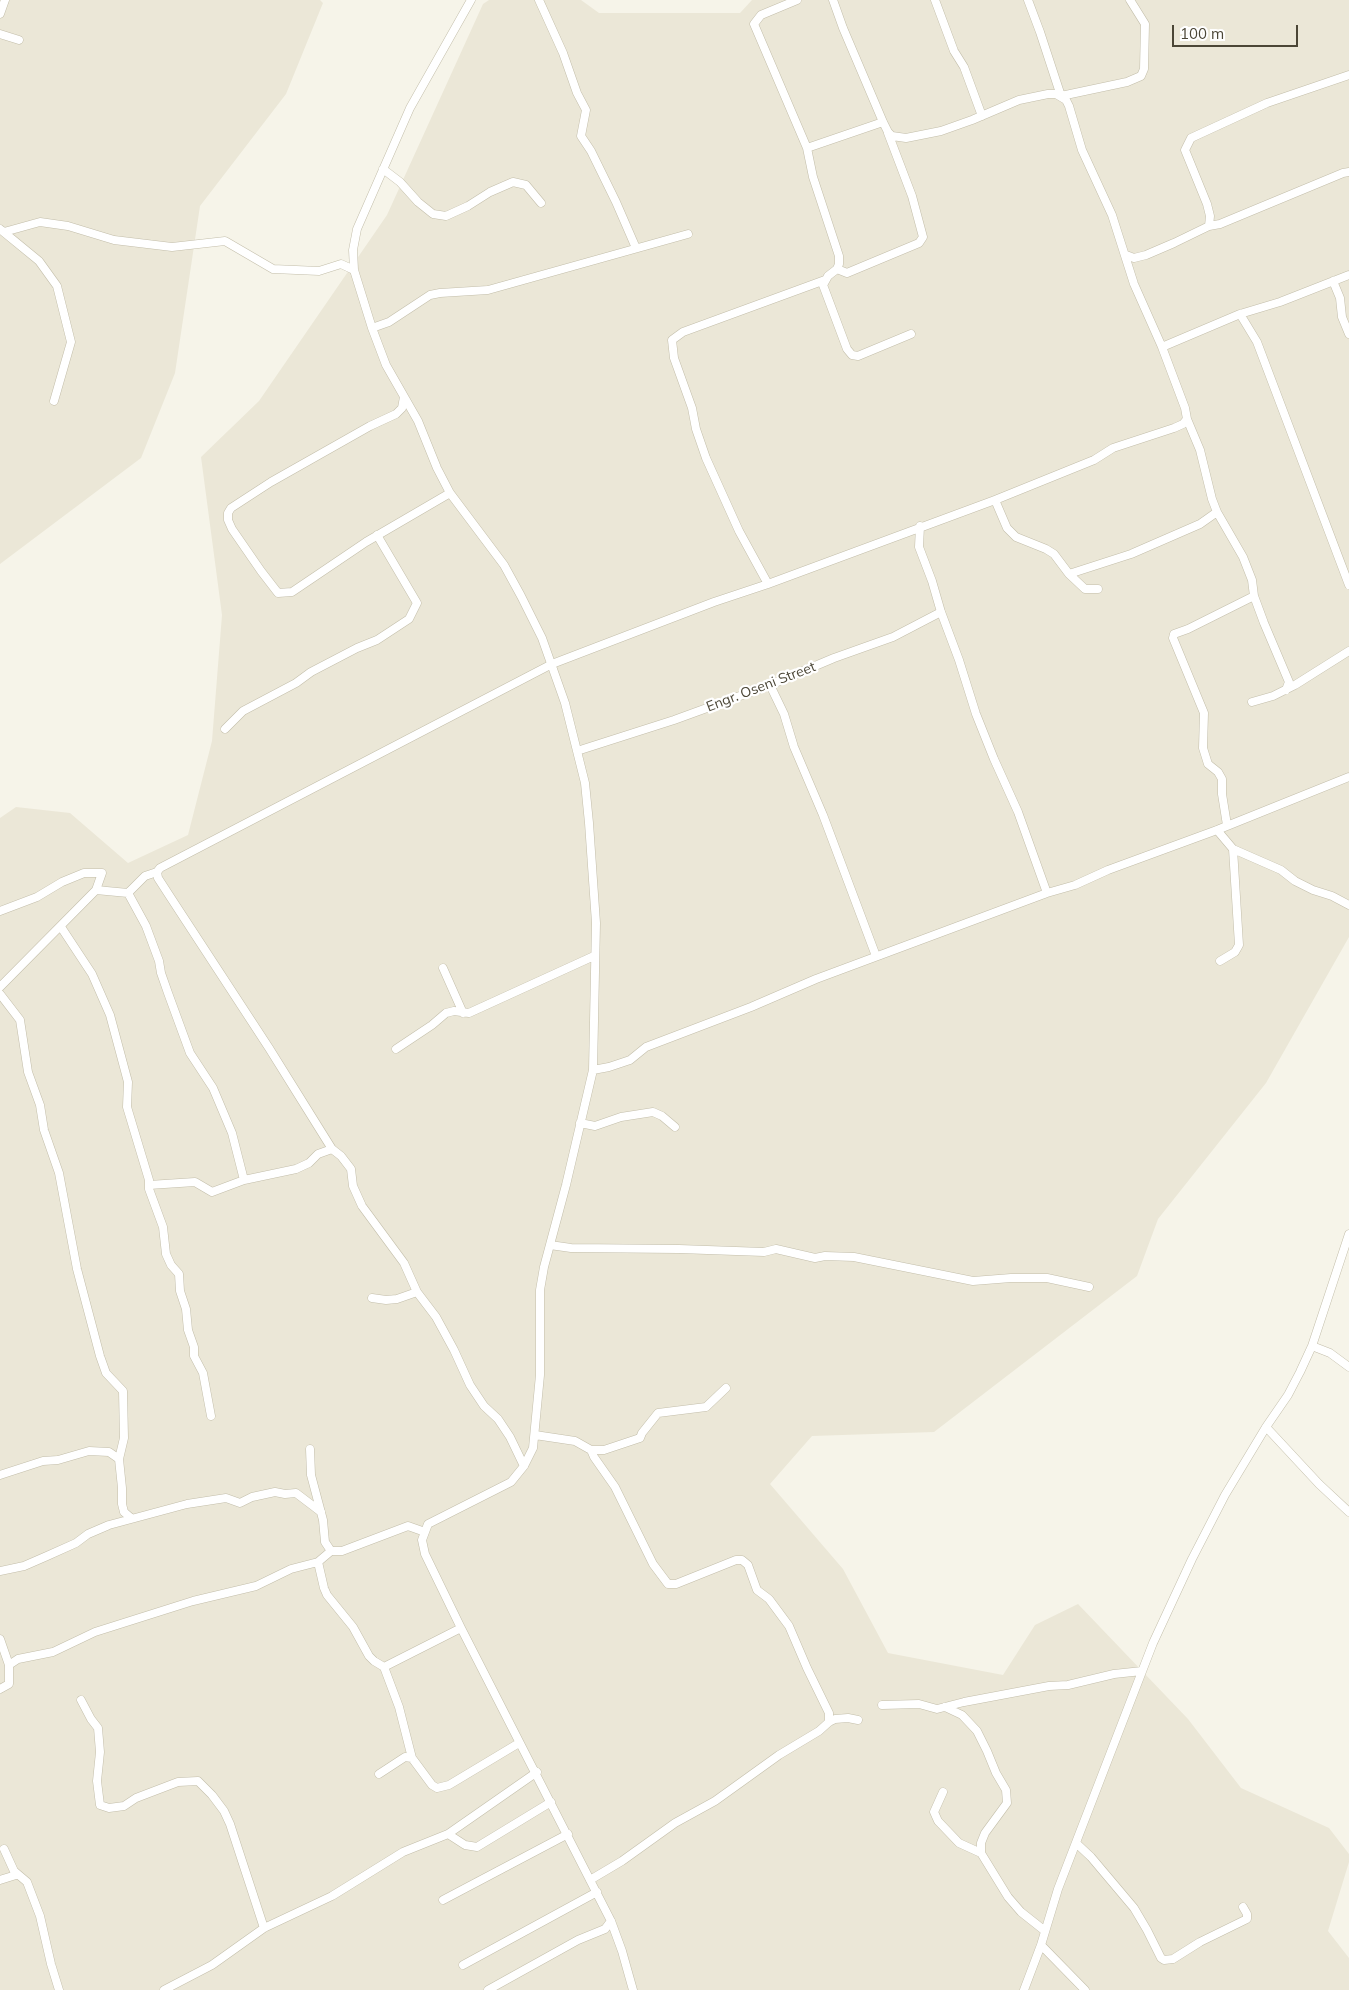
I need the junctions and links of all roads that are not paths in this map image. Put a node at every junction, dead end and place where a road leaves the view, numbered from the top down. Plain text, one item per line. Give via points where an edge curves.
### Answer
1 (5, 0) edge
2 (470, 0) edge
3 (539, 0) edge
4 (797, 0) edge
5 (833, 0) edge
6 (935, 0) edge
7 (1028, 0) edge
8 (1130, 0) edge
9 (0, 14) edge
10 (0, 34) edge
11 (19, 40) dead end
12 (1349, 76) edge
13 (1061, 96) junction
14 (982, 116) junction
15 (883, 122) junction
16 (888, 132) junction
17 (807, 148) junction
18 (384, 169) junction
19 (1349, 172) edge
20 (541, 203) dead end
21 (1208, 226) junction
22 (2, 231) edge
23 (688, 234) dead end
24 (636, 248) junction
25 (1126, 255) junction
26 (837, 269) junction
27 (354, 270) junction
28 (1349, 275) edge
29 (825, 280) junction
30 (1333, 281) junction
31 (1240, 314) junction
32 (372, 328) junction
33 (911, 334) dead end
34 (1349, 334) edge
35 (1162, 347) junction
36 (404, 397) junction
37 (54, 401) dead end
38 (1187, 419) junction
39 (450, 493) junction
40 (995, 500) junction
41 (1217, 512) junction
42 (920, 526) junction
43 (377, 535) junction
44 (1069, 574) junction
45 (768, 584) junction
46 (1349, 585) edge
47 (1098, 589) dead end
48 (1254, 596) junction
49 (941, 612) junction
50 (1349, 651) edge
51 (552, 664) junction
52 (770, 685) junction
53 (1286, 690) junction
54 (1252, 702) dead end
55 (226, 729) dead end
56 (577, 751) junction
57 (1349, 777) edge
58 (1227, 825) junction
59 (1217, 830) junction
60 (1233, 849) junction
61 (157, 872) junction
62 (96, 890) junction
63 (128, 893) junction
64 (1047, 893) junction
65 (1349, 905) edge
66 (0, 911) edge
67 (61, 927) junction
68 (594, 956) junction
69 (876, 956) junction
70 (1220, 961) dead end
71 (443, 968) dead end
72 (0, 987) edge
73 (0, 994) edge
74 (463, 1013) junction
75 (396, 1049) dead end
76 (593, 1070) junction
77 (580, 1123) junction
78 (675, 1126) dead end
79 (332, 1150) junction
80 (244, 1180) junction
81 (149, 1185) junction
82 (1349, 1234) edge
83 (550, 1245) junction
84 (1089, 1287) dead end
85 (417, 1292) junction
86 (372, 1298) dead end
87 (1312, 1346) junction
88 (1349, 1367) edge
89 (726, 1388) dead end
90 (211, 1416) dead end
91 (1266, 1427) junction
92 (536, 1435) junction
93 (310, 1448) dead end
94 (121, 1450) junction
95 (591, 1450) junction
96 (109, 1452) junction
97 (119, 1459) junction
98 (524, 1466) junction
99 (0, 1474) edge
100 (321, 1512) junction
101 (1349, 1512) edge
102 (130, 1518) junction
103 (424, 1532) junction
104 (331, 1551) junction
105 (318, 1562) junction
106 (0, 1571) edge
107 (461, 1628) junction
108 (0, 1639) edge
109 (9, 1665) junction
110 (384, 1667) junction
111 (1142, 1671) junction
112 (0, 1689) edge
113 (81, 1700) dead end
114 (882, 1705) dead end
115 (945, 1707) junction
116 (858, 1720) dead end
117 (829, 1722) junction
118 (519, 1743) junction
119 (412, 1758) junction
120 (536, 1772) junction
121 (379, 1774) dead end
122 (943, 1792) dead end
123 (551, 1802) junction
124 (448, 1834) junction
125 (568, 1834) junction
126 (1076, 1844) junction
127 (4, 1849) dead end
128 (981, 1853) junction
129 (16, 1875) junction
130 (0, 1880) edge
131 (590, 1880) junction
132 (597, 1892) junction
133 (443, 1900) dead end
134 (1243, 1907) dead end
135 (611, 1920) junction
136 (264, 1928) junction
137 (605, 1929) junction
138 (1046, 1931) junction
139 (616, 1935) junction
140 (1041, 1945) junction
141 (464, 1965) dead end
142 (59, 1990) edge
143 (164, 1990) edge
144 (488, 1990) edge
145 (633, 1990) edge
146 (1024, 1990) edge
147 (1085, 1990) edge

1 - 9 street
2 - 18 street via 410,108
3 - 24 street via 586,110 581,136
4 - 17 street via 761,15 754,24
5 - 15 street
6 - 14 street
7 - 13 street
8 - 13 street via 1145,24 1141,76
10 - 11 street
12 - 21 street via 1267,104 1191,138 1185,150 1207,204
13 - 14 street via 1048,94 1019,100
13 - 25 street via 1069,106 1082,150 1112,215
14 - 16 street via 923,136 900,138
15 - 16 street
15 - 17 street
16 - 26 street via 912,196 923,237 919,243 847,273
17 - 26 street via 813,177 840,256
18 - 20 street via 433,214 446,216 514,182 526,185
18 - 27 street via 358,229 353,250
19 - 21 street
21 - 25 street via 1146,254 1134,258
22 - 27 street via 40,222 68,226 114,240 172,247 225,241 273,269 320,271 341,264
22 - 37 street via 39,261 57,286 72,342
23 - 24 street
24 - 32 street via 488,290 430,295 389,322
25 - 35 street via 1134,284
26 - 29 street
27 - 32 street
28 - 30 street
29 - 33 street via 823,285 846,349 852,355 858,356
29 - 45 street via 683,332 672,340 674,358 706,458 739,531
30 - 31 street
30 - 34 street
31 - 35 street
31 - 46 street via 1257,342
32 - 36 street
35 - 38 street
36 - 39 street
36 - 43 street via 402,408 396,414 271,482 228,513 232,529 278,593 292,592
38 - 40 street via 1174,428 1113,448 1094,460
38 - 41 street via 1200,450
39 - 43 street
39 - 51 street via 504,565
40 - 42 street
40 - 44 street via 1007,528 1016,537 1054,554
41 - 44 street via 1200,524 1131,554
41 - 48 street via 1243,557
42 - 45 street
42 - 49 street via 919,547
43 - 55 street via 417,603 409,619 377,640 311,672 243,711
44 - 47 street via 1085,589
45 - 51 street
48 - 53 street via 1289,682
48 - 58 street via 1174,634 1173,638 1204,713 1203,748 1208,764 1222,779
49 - 52 street, Engr. Oseni Street via 893,637
49 - 64 street via 976,714 1018,812
50 - 53 street
51 - 56 street
51 - 61 street
52 - 56 street, Engr. Oseni Street
52 - 69 street via 824,815
53 - 54 street
56 - 68 street via 585,783 589,823 596,923
57 - 58 street
58 - 59 street
59 - 60 street
59 - 64 street
60 - 65 street
60 - 70 street via 1239,945 1235,952
61 - 63 street via 145,876
61 - 79 street
62 - 63 street
62 - 66 street via 102,873 84,873
62 - 67 street
63 - 80 street via 160,961 163,980 190,1053 213,1088 232,1133
64 - 69 street
67 - 72 street
67 - 81 street via 92,974 110,1015 128,1082 127,1107
68 - 74 street via 470,1013
68 - 76 street
69 - 76 street via 657,1042 630,1060
71 - 74 street
73 - 94 street via 20,1020 28,1072 59,1173 77,1269 100,1356 106,1373 123,1391 124,1438
74 - 75 street via 446,1013
76 - 77 street
77 - 78 street via 595,1126 621,1116 653,1112
77 - 83 street
79 - 80 street via 318,1154 296,1169
79 - 85 street via 351,1169 353,1186 362,1206 404,1263
80 - 81 street via 212,1192 195,1182
81 - 90 street via 163,1227 166,1254 179,1274 188,1330 194,1356 203,1373
82 - 87 street
83 - 84 street via 764,1252 776,1249 815,1258 854,1257 973,1281 1047,1278
83 - 92 street via 540,1290
85 - 86 street via 397,1299
85 - 98 street via 436,1317 470,1385 510,1437
87 - 88 street via 1330,1353
87 - 91 street via 1288,1395
89 - 95 street via 706,1407 658,1413 640,1438 604,1450
91 - 101 street
91 - 111 street via 1225,1494
92 - 95 street via 575,1441
92 - 98 street
93 - 100 street via 311,1475
94 - 96 street
94 - 97 street
95 - 117 street via 615,1487 653,1564 668,1584 676,1584 736,1560 748,1565 757,1590 769,1599 789,1626 829,1712
96 - 97 street
96 - 99 street via 89,1451
97 - 102 street via 122,1504
98 - 103 street via 511,1482 428,1524
100 - 102 street via 296,1493 275,1492 240,1503 226,1498
100 - 104 street via 325,1542
102 - 106 street via 88,1534 76,1543 24,1566
103 - 104 street via 408,1526 342,1551
103 - 107 street via 425,1554
104 - 105 street
105 - 109 street via 290,1569 256,1586 200,1599 95,1632 53,1652 18,1659
105 - 110 street via 327,1595 353,1627 370,1656
107 - 110 street
107 - 118 street
108 - 109 street
109 - 112 street via 9,1684
110 - 119 street via 399,1707
111 - 115 street
111 - 126 street
113 - 136 street via 98,1728 100,1805 109,1808 124,1806 178,1782 198,1781 230,1824
114 - 115 street
115 - 128 street via 962,1715 977,1731 1006,1790 1007,1803 985,1832
116 - 117 street via 848,1718
117 - 131 street via 716,1801 675,1823
118 - 119 street via 449,1785 437,1788
118 - 120 street
119 - 121 street via 405,1757
120 - 123 street
120 - 124 street
122 - 128 street via 934,1812 938,1821 959,1842
123 - 124 street via 477,1847 465,1845
123 - 125 street
124 - 136 street via 403,1852 332,1896
125 - 131 street
125 - 133 street
126 - 134 street via 1092,1857 1134,1908 1164,1960 1173,1959 1247,1918
126 - 138 street
127 - 129 street
128 - 138 street via 1008,1896
129 - 130 street
129 - 142 street via 27,1882 40,1916
131 - 132 street
132 - 135 street
132 - 141 street
135 - 137 street
135 - 139 street
136 - 143 street via 212,1965
137 - 139 street
137 - 144 street via 578,1940
138 - 140 street
139 - 145 street
140 - 146 street
140 - 147 street

